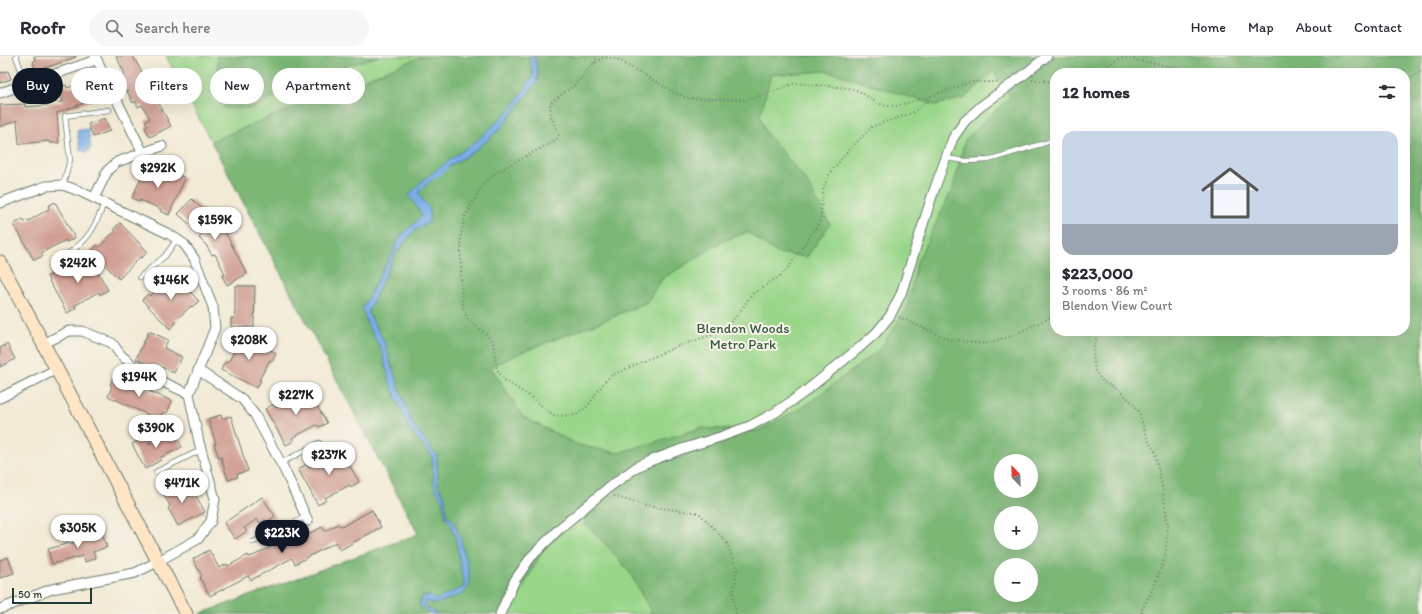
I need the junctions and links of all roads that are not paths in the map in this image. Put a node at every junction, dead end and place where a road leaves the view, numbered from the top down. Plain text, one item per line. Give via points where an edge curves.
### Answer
1 (16, 56) edge
2 (1047, 56) edge
3 (96, 58) edge
4 (20, 68) edge
5 (63, 70) edge
6 (12, 89) edge
7 (0, 93) edge
8 (109, 110) dead end
9 (1050, 141) edge
10 (162, 146) dead end
11 (143, 153) junction
12 (945, 158) junction
13 (63, 185) junction
14 (94, 198) junction
15 (0, 203) edge
16 (104, 203) junction
17 (177, 239) junction
18 (0, 262) edge
19 (56, 262) dead end
20 (140, 277) dead end
21 (43, 344) junction
22 (57, 369) junction
23 (198, 370) junction
24 (189, 394) junction
25 (0, 398) edge
26 (319, 442) dead end
27 (201, 450) junction
28 (281, 463) junction
29 (156, 472) dead end
30 (307, 518) joint
31 (253, 542) dead end
32 (158, 561) junction
33 (0, 609) edge
34 (186, 614) edge
35 (500, 614) edge

1 - 4 lane
2 - 12 street via 965,121 953,138
3 - 5 street
3 - 11 street
6 - 7 street
8 - 13 lane via 65,116 70,160
9 - 12 lane via 988,160 966,161
10 - 11 street
11 - 14 street via 117,162 108,170
12 - 35 street via 902,294 892,313 876,333 776,412 742,429 638,466 603,492 552,535 531,557 515,580
13 - 14 street
13 - 15 street via 46,186
14 - 16 street
16 - 17 street
16 - 19 lane via 92,232 76,250
17 - 20 lane via 165,256
17 - 23 street via 194,258 213,307 215,328
18 - 21 main road
21 - 22 main road
21 - 24 street via 69,331 82,330 112,343 139,371
22 - 25 street
22 - 32 main road
23 - 24 street
23 - 28 street via 242,398 255,415
24 - 27 street
26 - 28 lane
27 - 29 lane
27 - 32 street via 215,499 211,521 198,539
28 - 30 street
30 - 31 lane
32 - 33 street via 135,573 52,589
32 - 34 main road

